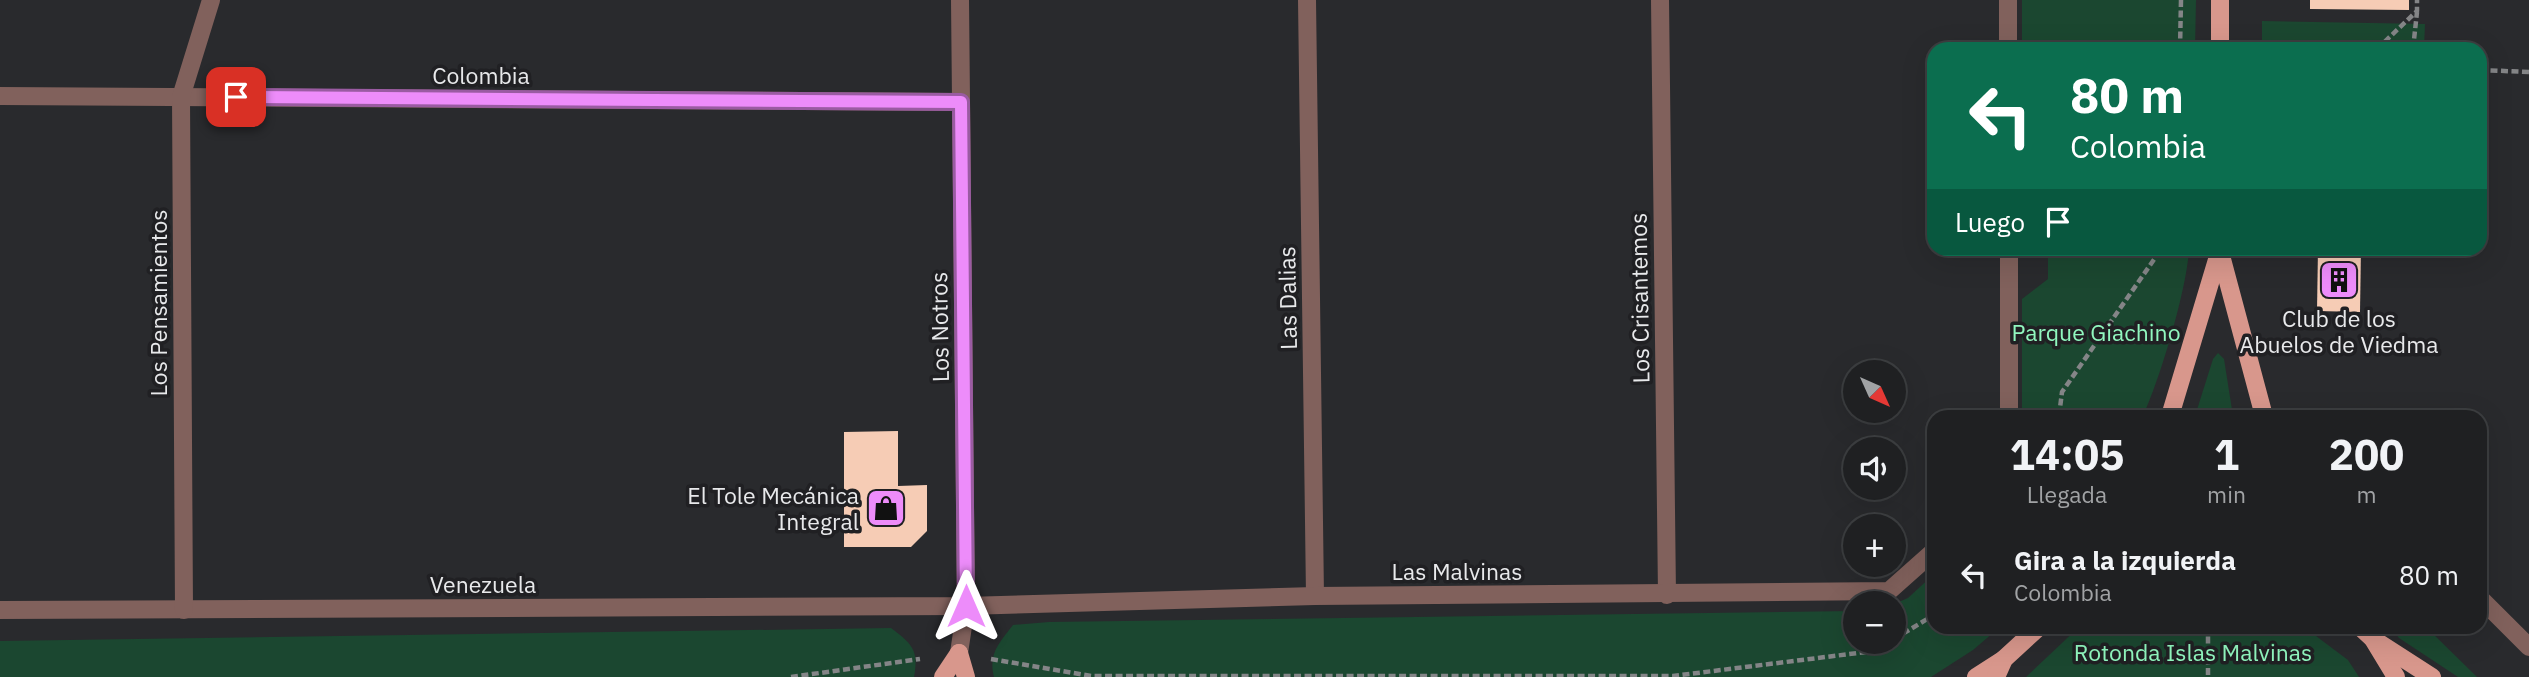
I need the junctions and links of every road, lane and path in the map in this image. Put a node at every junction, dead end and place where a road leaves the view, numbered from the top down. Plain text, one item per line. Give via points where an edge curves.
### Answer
1 (211, 0) edge
2 (960, 0) edge
3 (1307, 0) edge
4 (1660, 0) edge
5 (2008, 0) edge
6 (2180, 0) edge
7 (2220, 0) edge
8 (2417, 0) edge
9 (2417, 11) junction
10 (2008, 42) edge
11 (2180, 42) edge
12 (2220, 42) edge
13 (2384, 42) edge
14 (2414, 42) edge
15 (2487, 71) edge
16 (2529, 72) edge
17 (0, 96) edge
18 (181, 97) junction
19 (961, 102) junction
20 (2008, 256) edge
21 (2156, 256) edge
22 (2218, 256) edge
23 (2220, 256) edge
24 (2009, 410) edge
25 (2060, 410) edge
26 (2172, 410) edge
27 (2262, 410) edge
28 (1927, 557) edge
29 (1667, 595) junction
30 (1315, 596) junction
31 (2487, 605) edge
32 (966, 606) junction
33 (0, 610) edge
34 (184, 610) junction
35 (1927, 619) edge
36 (1906, 632) edge
37 (2031, 634) edge
38 (2208, 634) edge
39 (2368, 634) edge
40 (2374, 639) junction
41 (2529, 647) edge
42 (959, 653) junction
43 (1843, 654) edge
44 (2004, 659) junction
45 (791, 677) edge
46 (943, 677) edge
47 (966, 677) edge
48 (1976, 677) edge
49 (1996, 677) edge
50 (2208, 677) edge
51 (2396, 677) edge
52 (2432, 677) edge

1 - 18 street, Los Pensamientos
2 - 19 street, Los Notros
3 - 30 street, Las Dalias
4 - 29 street, Los Crisantemos
5 - 10 street
6 - 11 path
7 - 12 main road
8 - 9 path
9 - 13 path
9 - 14 path
15 - 16 path
17 - 18 street, Colombia
18 - 19 street, Colombia
18 - 34 street, Los Pensamientos
19 - 32 street, Los Notros
20 - 24 street
21 - 25 path via 2062,393
22 - 26 main road
23 - 27 main road
28 - 29 street, Las Malvinas via 1889,591
29 - 30 street, Las Malvinas
30 - 32 street, Las Malvinas
31 - 41 street
32 - 34 street, Venezuela
32 - 42 street, Los Notros
33 - 34 street, Venezuela
35 - 36 path
37 - 44 main road
38 - 50 path
39 - 40 main road
40 - 51 main road
40 - 52 main road
42 - 43 path via 1091,676 1674,676
42 - 45 path
42 - 46 main road
42 - 47 main road
44 - 48 main road
44 - 49 main road

